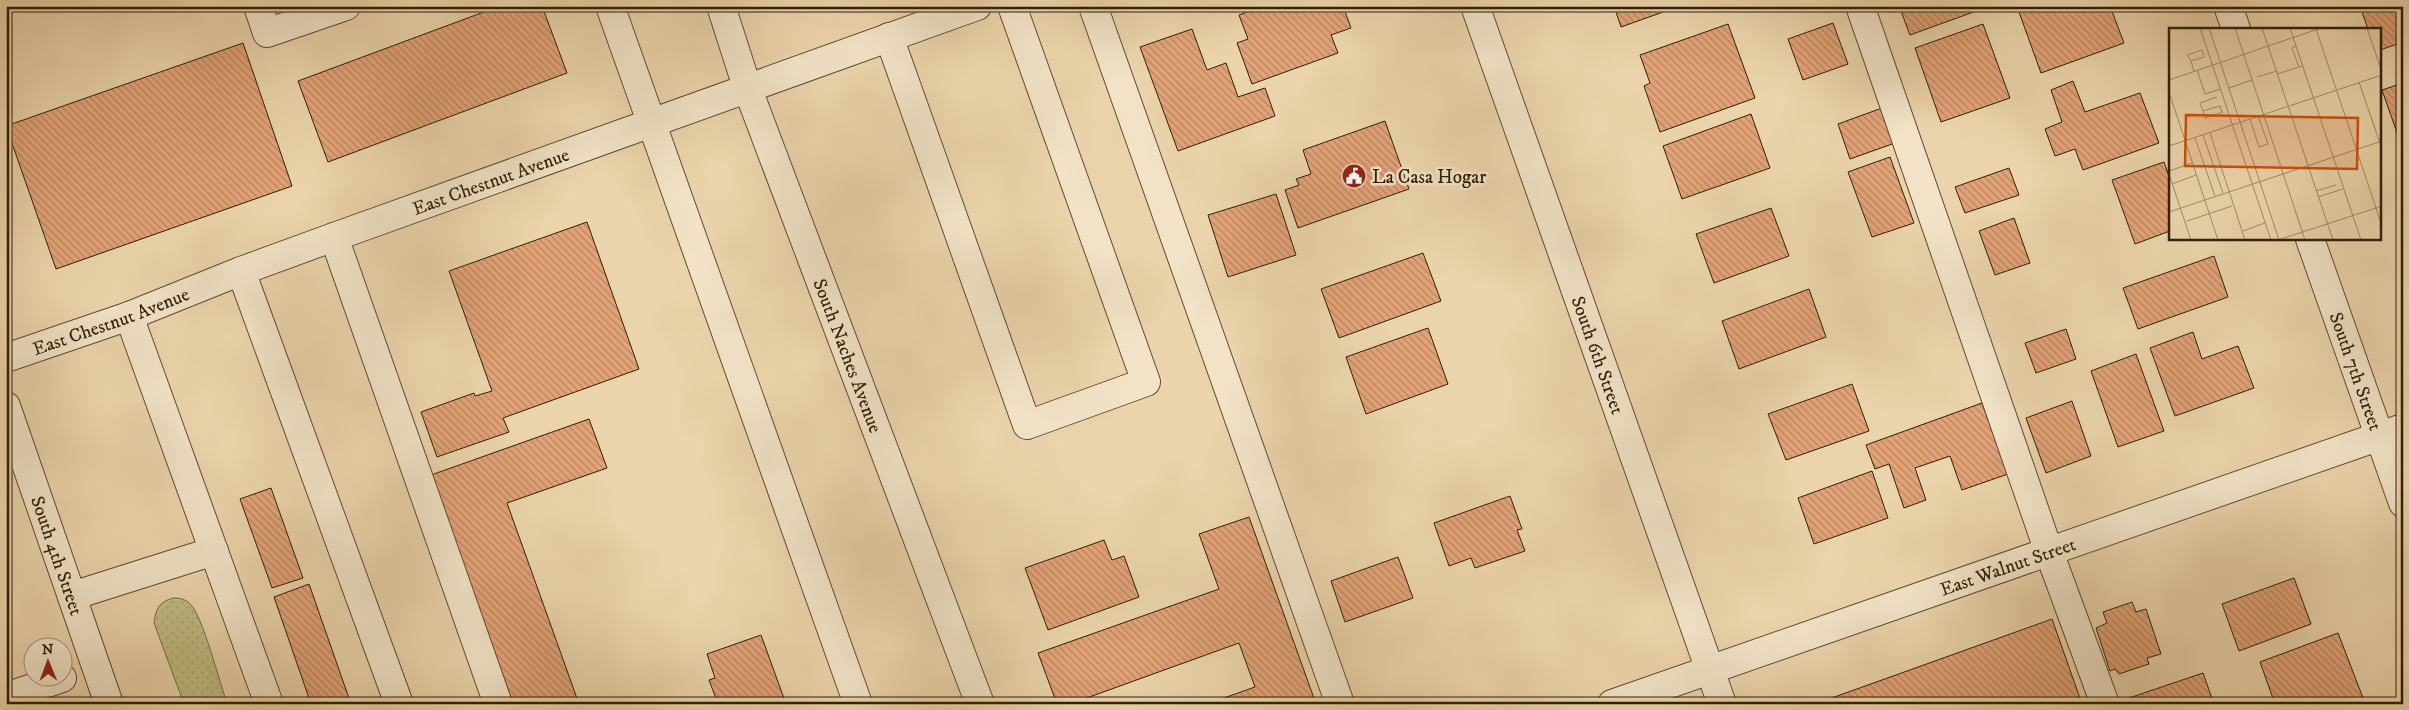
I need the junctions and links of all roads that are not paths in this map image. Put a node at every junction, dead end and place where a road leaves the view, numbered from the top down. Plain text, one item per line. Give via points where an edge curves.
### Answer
1 (258, 6) edge
2 (346, 6) edge
3 (610, 6) edge
4 (721, 6) edge
5 (977, 6) edge
6 (1012, 6) edge
7 (1093, 6) edge
8 (1475, 6) edge
9 (1860, 6) edge
10 (2228, 6) edge
11 (2236, 28) edge
12 (889, 37) junction
13 (747, 87) junction
14 (652, 122) junction
15 (334, 237) junction
16 (2310, 240) edge
17 (241, 271) junction
18 (129, 316) junction
19 (6, 358) edge
20 (6, 406) edge
21 (2391, 433) edge
22 (2403, 503) edge
23 (214, 551) junction
24 (2049, 552) junction
25 (72, 596) junction
26 (96, 666) junction
27 (1710, 669) junction
28 (72, 674) edge
29 (33, 688) edge
30 (6, 697) edge
31 (109, 704) edge
32 (269, 704) edge
33 (399, 704) edge
34 (498, 704) edge
35 (858, 704) edge
36 (980, 704) edge
37 (1340, 704) edge
38 (1612, 704) edge
39 (1722, 704) edge
40 (2105, 704) edge

1 - 2 street via 267,34
3 - 14 street
4 - 13 street, South Naches Avenue
5 - 12 street, East Chestnut Avenue
6 - 12 street via 1146,382 1027,425
7 - 37 street
8 - 27 street, South 6th Street
9 - 24 street
10 - 11 street
12 - 13 street, East Chestnut Avenue
13 - 14 street, East Chestnut Avenue
13 - 36 street, South Naches Avenue
14 - 15 street, East Chestnut Avenue
14 - 35 street
15 - 17 street, East Chestnut Avenue
15 - 34 street
16 - 21 street, South 7th Street
17 - 18 street, East Chestnut Avenue
17 - 33 street
18 - 19 street, East Chestnut Avenue
18 - 23 street
20 - 25 street, South 4th Street
21 - 22 street, South 7th Street
21 - 24 street, East Walnut Street
23 - 25 street
23 - 32 street
24 - 27 street, East Walnut Street
24 - 40 street
25 - 26 street, South 4th Street
26 - 28 street
26 - 31 street, South 4th Street
27 - 38 street, East Walnut Street
27 - 39 street, South 6th Street
29 - 30 street

